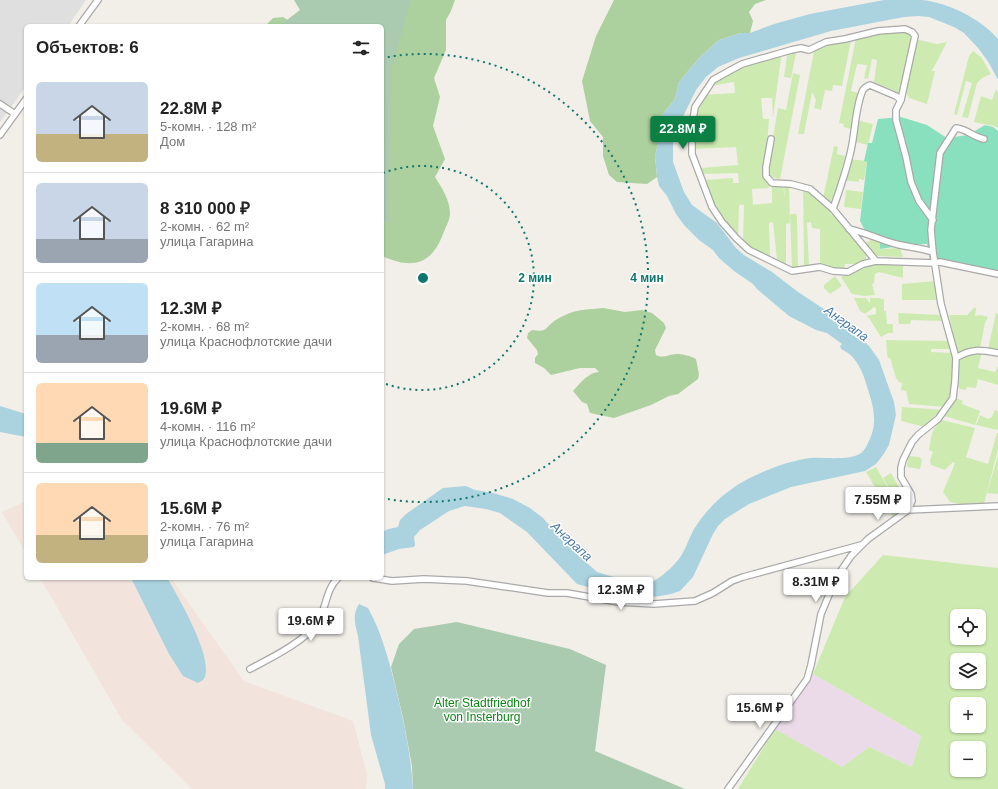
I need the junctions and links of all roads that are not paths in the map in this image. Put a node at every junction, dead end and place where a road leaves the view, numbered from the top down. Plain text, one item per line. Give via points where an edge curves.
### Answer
1 (98, 0) edge
2 (80, 24) edge
3 (901, 100) junction
4 (24, 102) edge
5 (0, 104) edge
6 (15, 114) junction
7 (0, 135) edge
8 (771, 139) dead end
9 (984, 139) dead end
10 (833, 208) junction
11 (933, 220) junction
12 (849, 228) junction
13 (933, 252) junction
14 (876, 261) junction
15 (935, 263) junction
16 (998, 274) edge
17 (998, 353) edge
18 (956, 358) junction
19 (998, 506) edge
20 (908, 510) junction
21 (862, 545) junction
22 (336, 580) edge
23 (384, 580) edge
24 (250, 669) dead end
25 (728, 789) edge

1 - 2 street
3 - 10 street via 870,85 863,90 852,147
3 - 11 street via 896,110 896,120 911,182 919,202
3 - 14 street via 915,36 905,29 893,29 826,42 809,50 791,50 742,64 713,80 693,114 692,154 703,186 722,222 749,250 792,271 820,267 848,272
4 - 6 street
5 - 6 street
6 - 7 street
8 - 10 street via 766,176 772,183 810,189
9 - 11 street via 965,129 956,128 940,153
10 - 12 street
11 - 13 street
12 - 13 street via 897,244
12 - 14 street
13 - 15 street
14 - 15 street
15 - 16 street
15 - 18 street via 941,304
17 - 18 street via 970,351
18 - 20 street via 953,398 936,421 912,442 902,460 901,477 912,494
19 - 20 street
20 - 21 street
21 - 23 street via 743,577 695,600 654,604 618,602 467,581
21 - 25 street via 836,578 826,601 807,679
22 - 24 street via 314,627 292,646

